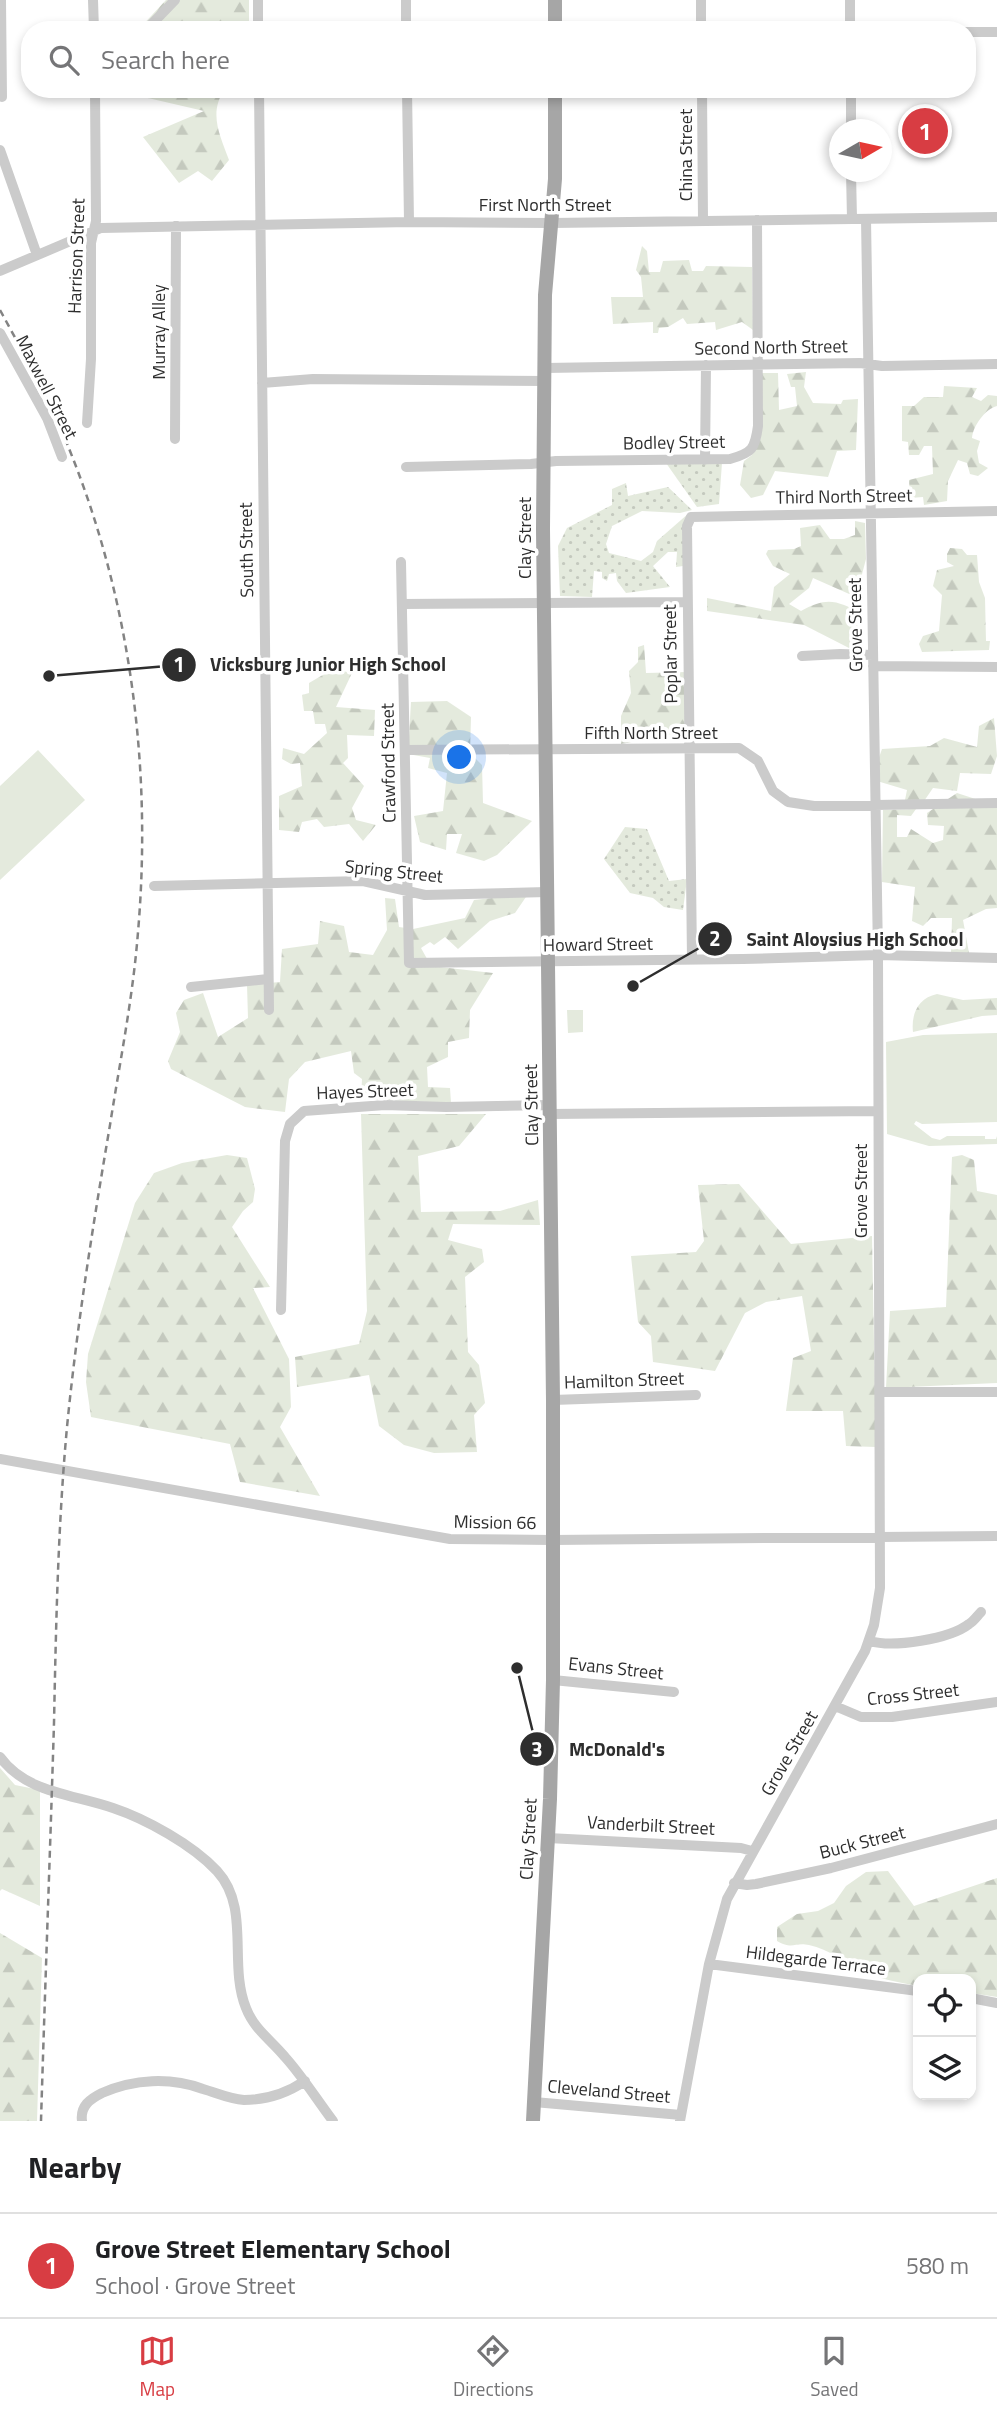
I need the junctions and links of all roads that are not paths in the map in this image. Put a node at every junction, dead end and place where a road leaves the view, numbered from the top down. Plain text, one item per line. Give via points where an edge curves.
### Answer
1 (1, 0) edge
2 (93, 0) edge
3 (175, 0) edge
4 (258, 0) edge
5 (406, 0) edge
6 (555, 0) edge
7 (701, 0) edge
8 (850, 0) edge
9 (94, 21) edge
10 (155, 21) edge
11 (258, 21) edge
12 (406, 21) edge
13 (555, 21) edge
14 (701, 21) edge
15 (850, 21) edge
16 (976, 32) edge
17 (997, 32) edge
18 (2, 97) dead end
19 (94, 98) edge
20 (259, 98) edge
21 (407, 98) edge
22 (555, 98) edge
23 (702, 98) edge
24 (851, 98) edge
25 (851, 119) edge
26 (0, 150) edge
27 (851, 182) edge
28 (997, 217) edge
29 (852, 219) junction
30 (866, 219) junction
31 (703, 220) junction
32 (757, 220) junction
33 (409, 222) junction
34 (552, 223) junction
35 (260, 225) junction
36 (176, 226) junction
37 (94, 231) junction
38 (37, 255) junction
39 (0, 271) edge
40 (0, 333) edge
41 (869, 364) junction
42 (997, 364) edge
43 (706, 365) junction
44 (758, 365) junction
45 (545, 374) junction
46 (262, 383) junction
47 (87, 423) dead end
48 (175, 439) dead end
49 (62, 457) dead end
50 (705, 460) junction
51 (544, 463) junction
52 (406, 467) dead end
53 (997, 511) edge
54 (871, 513) junction
55 (691, 517) joint
56 (401, 562) dead end
57 (687, 603) junction
58 (402, 604) junction
59 (544, 604) junction
60 (802, 656) dead end
61 (873, 660) junction
62 (997, 667) edge
63 (689, 749) junction
64 (405, 750) junction
65 (545, 750) junction
66 (997, 803) edge
67 (875, 805) junction
68 (267, 883) junction
69 (154, 886) dead end
70 (407, 891) junction
71 (547, 892) junction
72 (877, 955) junction
73 (997, 958) edge
74 (692, 960) junction
75 (409, 963) joint
76 (548, 963) junction
77 (268, 979) junction
78 (191, 987) dead end
79 (269, 1010) dead end
80 (550, 1109) junction
81 (878, 1111) junction
82 (281, 1310) dead end
83 (880, 1392) junction
84 (997, 1392) edge
85 (696, 1395) dead end
86 (553, 1400) junction
87 (0, 1459) edge
88 (997, 1536) edge
89 (880, 1538) junction
90 (552, 1540) junction
91 (981, 1612) dead end
92 (870, 1641) junction
93 (554, 1680) junction
94 (674, 1692) dead end
95 (997, 1702) edge
96 (835, 1706) junction
97 (0, 1757) edge
98 (997, 1825) edge
99 (548, 1838) junction
100 (752, 1851) junction
101 (734, 1882) junction
102 (709, 1964) junction
103 (913, 1990) edge
104 (976, 1999) edge
105 (997, 2003) edge
106 (305, 2081) junction
107 (534, 2102) junction
108 (680, 2118) edge
109 (82, 2121) edge
110 (333, 2121) edge
111 (533, 2121) edge

1 - 18 street
2 - 9 street
3 - 10 street
4 - 11 street
5 - 12 street
6 - 13 main road
7 - 14 street
8 - 15 street
16 - 17 street
19 - 37 street, Harrison Street
20 - 35 street, South Street
21 - 33 street
22 - 34 main road, Clay Street
23 - 31 street, China Street
24 - 25 street
26 - 38 street
27 - 29 street
28 - 30 street, First North Street
29 - 30 street, First North Street
29 - 32 street, First North Street
30 - 41 street, Grove Street
31 - 32 street, First North Street
31 - 34 street, First North Street
32 - 44 street, Bodley Street
33 - 34 street, First North Street
33 - 35 street, First North Street
34 - 45 main road, Clay Street via 545,295
35 - 36 street, First North Street
35 - 46 street, South Street
36 - 37 street, First North Street
36 - 48 street, Murray Alley
37 - 38 street, First North Street
37 - 47 street, Harrison Street
38 - 39 street, First North Street
40 - 49 street, Maxwell Street via 47,418
41 - 42 street, Second North Street
41 - 44 street, Second North Street
41 - 54 street, Grove Street
43 - 44 street, Second North Street
43 - 45 street, Second North Street
43 - 50 street
44 - 50 street, Bodley Street via 754,446 740,456
45 - 46 street, Second North Street
45 - 51 main road, Clay Street
46 - 68 street, South Street
50 - 51 street, Bodley Street
51 - 52 street, Bodley Street
51 - 59 main road, Clay Street
53 - 54 street, Third North Street
54 - 55 street, Third North Street
54 - 61 street, Grove Street
55 - 57 street, Poplar Street via 687,526
56 - 58 street, Crawford Street
57 - 59 street
57 - 63 street, Poplar Street
58 - 59 street
58 - 64 street, Crawford Street
59 - 65 main road, Clay Street
60 - 61 street via 840,654
61 - 62 street
61 - 67 street, Grove Street
63 - 65 street, Fifth North Street
63 - 67 street, Fifth North Street via 739,748 758,761 773,790 788,802
63 - 74 street, Poplar Street
64 - 65 street, Fifth North Street
64 - 70 street, Crawford Street
65 - 71 main road, Clay Street
66 - 67 street, Fifth North Street
67 - 72 street, Grove Street
68 - 69 street, Spring Street
68 - 70 street, Spring Street via 363,881
68 - 77 street, South Street
70 - 71 street, Spring Street via 425,895
70 - 75 street, Crawford Street
71 - 76 main road, Clay Street
72 - 73 street, Howard Street
72 - 74 street, Howard Street
72 - 81 street, Grove Street
74 - 76 street, Howard Street
75 - 76 street, Howard Street
76 - 80 main road, Clay Street
77 - 78 street
77 - 79 street, South Street
80 - 81 street, Hayes Street
80 - 82 street, Hayes Street via 385,1105 304,1111 290,1124 285,1141
80 - 86 main road, Clay Street
81 - 83 street, Grove Street
83 - 84 street
83 - 89 street, Grove Street
85 - 86 street, Hamilton Street
86 - 90 main road, Clay Street
87 - 90 street, Mission 66 via 429,1536
88 - 89 street, Mission 66
89 - 90 street, Mission 66
89 - 92 street, Grove Street via 880,1588
90 - 93 main road, Clay Street
91 - 92 street via 956,1631 888,1645
92 - 96 street, Grove Street
93 - 94 street, Evans Street
93 - 99 main road, Clay Street
95 - 96 street, Cross Street via 892,1717 861,1717
96 - 100 street, Grove Street
97 - 106 street via 33,1786 138,1818 218,1871 236,1908 244,2005 264,2036
98 - 101 street, Buck Street via 818,1871 756,1884
99 - 100 street, Vanderbilt Street
99 - 107 main road, Clay Street
100 - 101 street, Grove Street
101 - 102 street, Grove Street
102 - 103 street, Hildegarde Terrace
102 - 108 street, Grove Street
104 - 105 street
106 - 109 street via 279,2094 247,2100 179,2083 136,2083 91,2100 84,2106
106 - 110 street
107 - 108 street, Cleveland Street
107 - 111 main road, Clay Street

